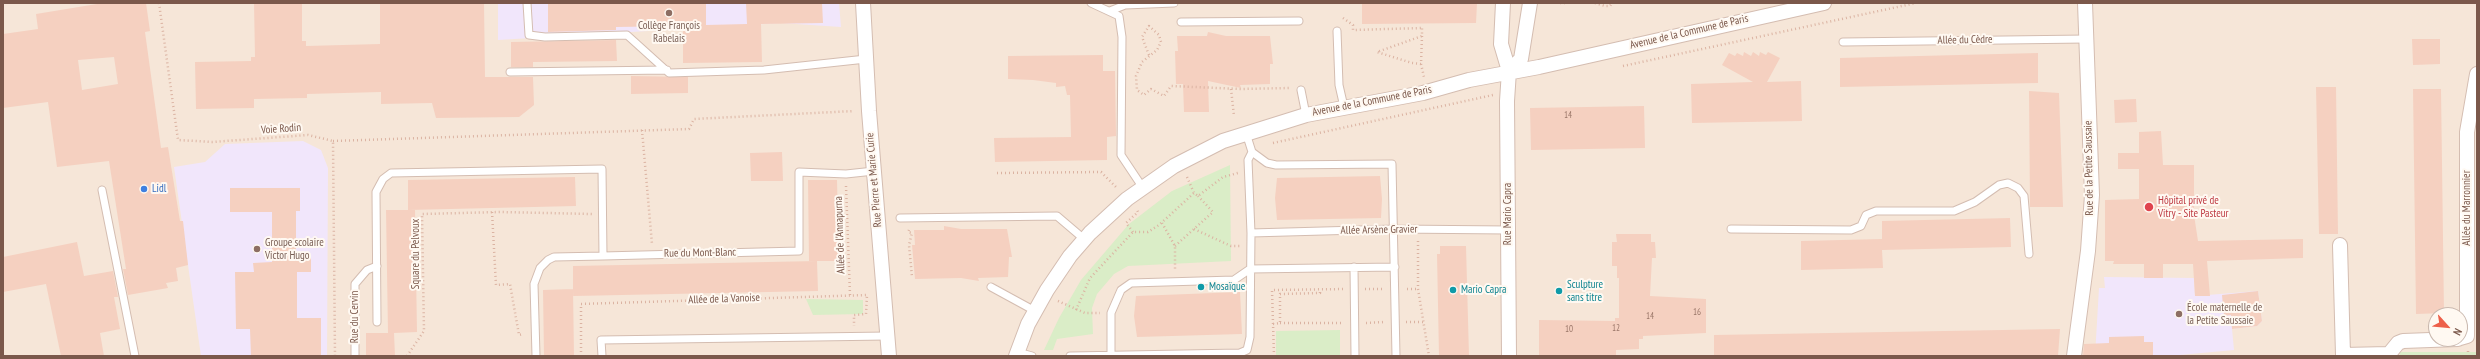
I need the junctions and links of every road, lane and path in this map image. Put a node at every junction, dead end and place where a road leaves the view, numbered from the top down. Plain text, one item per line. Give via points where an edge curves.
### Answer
1 (159, 3) edge
2 (527, 3) edge
3 (863, 3) edge
4 (1091, 3) edge
5 (1174, 3) edge
6 (1503, 3) edge
7 (1530, 3) edge
8 (1560, 3) edge
9 (1567, 3) edge
10 (1595, 3) edge
11 (1612, 3) edge
12 (1824, 3) edge
13 (1916, 3) edge
14 (2085, 3) edge
15 (1110, 11) junction
16 (1343, 18) dead end
17 (1299, 21) dead end
18 (1181, 22) dead end
19 (1337, 31) dead end
20 (1422, 36) junction
21 (2086, 38) junction
22 (1843, 42) dead end
23 (1149, 55) junction
24 (866, 59) junction
25 (1617, 67) dead end
26 (667, 70) junction
27 (1510, 71) junction
28 (510, 72) dead end
29 (2477, 74) edge
30 (1293, 88) dead end
31 (1231, 89) junction
32 (1301, 90) dead end
33 (1344, 107) junction
34 (869, 111) junction
35 (1306, 115) junction
36 (1234, 116) dead end
37 (642, 130) junction
38 (1246, 133) junction
39 (333, 141) junction
40 (1252, 152) junction
41 (874, 171) junction
42 (1248, 171) junction
43 (997, 173) dead end
44 (846, 174) junction
45 (1185, 174) dead end
46 (1114, 185) dead end
47 (1143, 188) junction
48 (102, 190) dead end
49 (1194, 193) junction
50 (1198, 196) junction
51 (1137, 210) dead end
52 (492, 212) junction
53 (602, 214) junction
54 (900, 218) dead end
55 (1162, 223) junction
56 (911, 224) dead end
57 (1194, 229) junction
58 (1395, 229) junction
59 (1731, 229) dead end
60 (1418, 230) junction
61 (1508, 230) junction
62 (1133, 232) junction
63 (1250, 233) junction
64 (1084, 239) junction
65 (1250, 245) junction
66 (2340, 245) dead end
67 (1175, 246) junction
68 (652, 254) junction
69 (2029, 254) dead end
70 (603, 256) junction
71 (1175, 264) dead end
72 (377, 266) junction
73 (1354, 267) junction
74 (1395, 267) junction
75 (1250, 269) junction
76 (912, 277) dead end
77 (991, 287) dead end
78 (1320, 289) junction
79 (1354, 289) junction
80 (1395, 289) junction
81 (1418, 289) junction
82 (850, 295) junction
83 (1057, 301) dead end
84 (2467, 307) edge
85 (1076, 310) junction
86 (1035, 311) junction
87 (1093, 313) dead end
88 (377, 322) dead end
89 (1273, 324) junction
90 (519, 335) dead end
91 (853, 336) junction
92 (887, 336) junction
93 (2428, 340) edge
94 (1016, 354) edge
95 (134, 356) edge
96 (335, 356) edge
97 (355, 356) edge
98 (407, 356) edge
99 (536, 356) edge
100 (581, 356) edge
101 (602, 356) edge
102 (889, 356) edge
103 (1032, 356) edge
104 (1070, 356) edge
105 (1111, 356) edge
106 (1274, 356) edge
107 (1355, 356) edge
108 (1396, 356) edge
109 (1429, 356) edge
110 (1509, 356) edge
111 (2074, 356) edge

1 - 39 path, Voie Rodin via 178,140 212,142 308,135
2 - 26 lane via 529,35 627,35
3 - 24 street, Rue Pierre et Marie Curie
4 - 15 lane
5 - 15 lane via 1125,5
6 - 27 street, Rue Mario Capra via 1501,44
7 - 27 street, Rue Mario Capra via 1521,59
8 - 9 path
10 - 11 path via 1610,6
12 - 27 street, Avenue de la Commune de Paris via 1539,67
13 - 25 path, Avenue de la Commune de Paris
14 - 21 street, Rue de la Petite Saussaie
15 - 47 lane via 1119,16 1122,37 1121,155
16 - 20 path via 1353,25 1353,30 1422,27
17 - 18 lane
19 - 33 lane via 1339,85
20 - 20 path via 1386,49 1377,52 1421,64
21 - 22 lane, Allée du Cèdre
21 - 111 street, Rue de la Petite Saussaie via 2092,195 2088,251
23 - 23 path via 1161,42 1159,35 1149,26 1142,36
23 - 31 path via 1142,62 1136,76 1137,90 1140,94 1144,95 1151,89 1164,96 1171,86
24 - 26 lane via 764,70 676,73
24 - 34 street, Rue Pierre et Marie Curie
26 - 28 lane
27 - 33 street, Avenue de la Commune de Paris
27 - 61 street, Rue Mario Capra via 1507,91
29 - 84 street, Allée du Marronnier via 2467,132
30 - 31 path
31 - 36 path
32 - 35 lane
33 - 35 street, Avenue de la Commune de Paris
34 - 37 path via 694,119 689,129
34 - 41 street, Rue Pierre et Marie Curie
35 - 38 street, Avenue de la Commune de Paris
37 - 39 path
37 - 68 path
38 - 40 lane
38 - 47 street, Avenue de la Commune de Paris via 1174,166
39 - 96 path
40 - 42 lane via 1248,160
40 - 58 lane via 1267,163 1276,165 1392,164
41 - 44 lane, Rue du Mont-Blanc
41 - 92 street, Rue Pierre et Marie Curie
42 - 50 path via 1223,177
42 - 63 lane
43 - 46 path via 1101,172
44 - 68 lane, Rue du Mont-Blanc via 799,172 799,251
44 - 82 path, Allée de l'Annapurna
45 - 49 path
47 - 64 street, Avenue de la Commune de Paris via 1127,199
48 - 95 lane
49 - 50 path
49 - 55 path
50 - 57 path via 1213,212
51 - 62 path via 1138,212 1126,223
52 - 53 path, Square du Pelvoux
52 - 90 path via 496,285 510,284
52 - 98 path, Square du Pelvoux via 422,214 424,331
53 - 70 lane
53 - 72 lane via 602,169 391,174 383,179 376,192
54 - 64 lane via 1057,216
55 - 62 path via 1148,232
55 - 67 path
56 - 76 path via 908,232 912,233 909,245
57 - 65 path via 1231,246
57 - 67 path
58 - 60 lane, Allée Arsène Gravier
58 - 63 lane, Allée Arsène Gravier
58 - 74 lane
59 - 69 lane via 1851,230 1861,226 1866,215 1876,211 1954,211 1975,202 1999,185 2008,183 2018,188 2024,196
60 - 61 lane, Allée Arsène Gravier
60 - 81 path
61 - 110 street, Rue Mario Capra
62 - 85 path via 1090,278
63 - 65 lane
64 - 86 street, Avenue de la Commune de Paris via 1070,256
65 - 75 lane
66 - 93 street, Allée du Marronnier via 2343,355 2389,354 2403,341
67 - 71 path
68 - 70 lane, Rue du Mont-Blanc
70 - 99 lane, Rue du Mont-Blanc via 554,257 540,268 534,284
72 - 88 lane
72 - 97 lane, Rue du Cervin via 367,270 355,284
73 - 74 lane
73 - 75 lane
73 - 79 lane
74 - 80 lane
75 - 105 lane via 1234,280 1130,283 1121,290 1111,313
75 - 105 lane via 1250,337 1246,350 1240,353
77 - 86 lane
78 - 79 path
78 - 89 path via 1320,293 1280,294 1280,323
78 - 89 path via 1272,290
79 - 80 path
79 - 107 lane
80 - 81 path
80 - 108 lane
81 - 109 path
82 - 91 path, Allée de la Vanoise via 866,295 866,314 854,315
82 - 100 path, Allée de la Vanoise via 581,304
83 - 85 path
85 - 87 path
86 - 94 street, Avenue de la Commune de Paris
89 - 106 path
91 - 92 lane
91 - 101 lane via 602,340
92 - 102 street, Rue Pierre et Marie Curie
94 - 103 lane
104 - 105 lane

